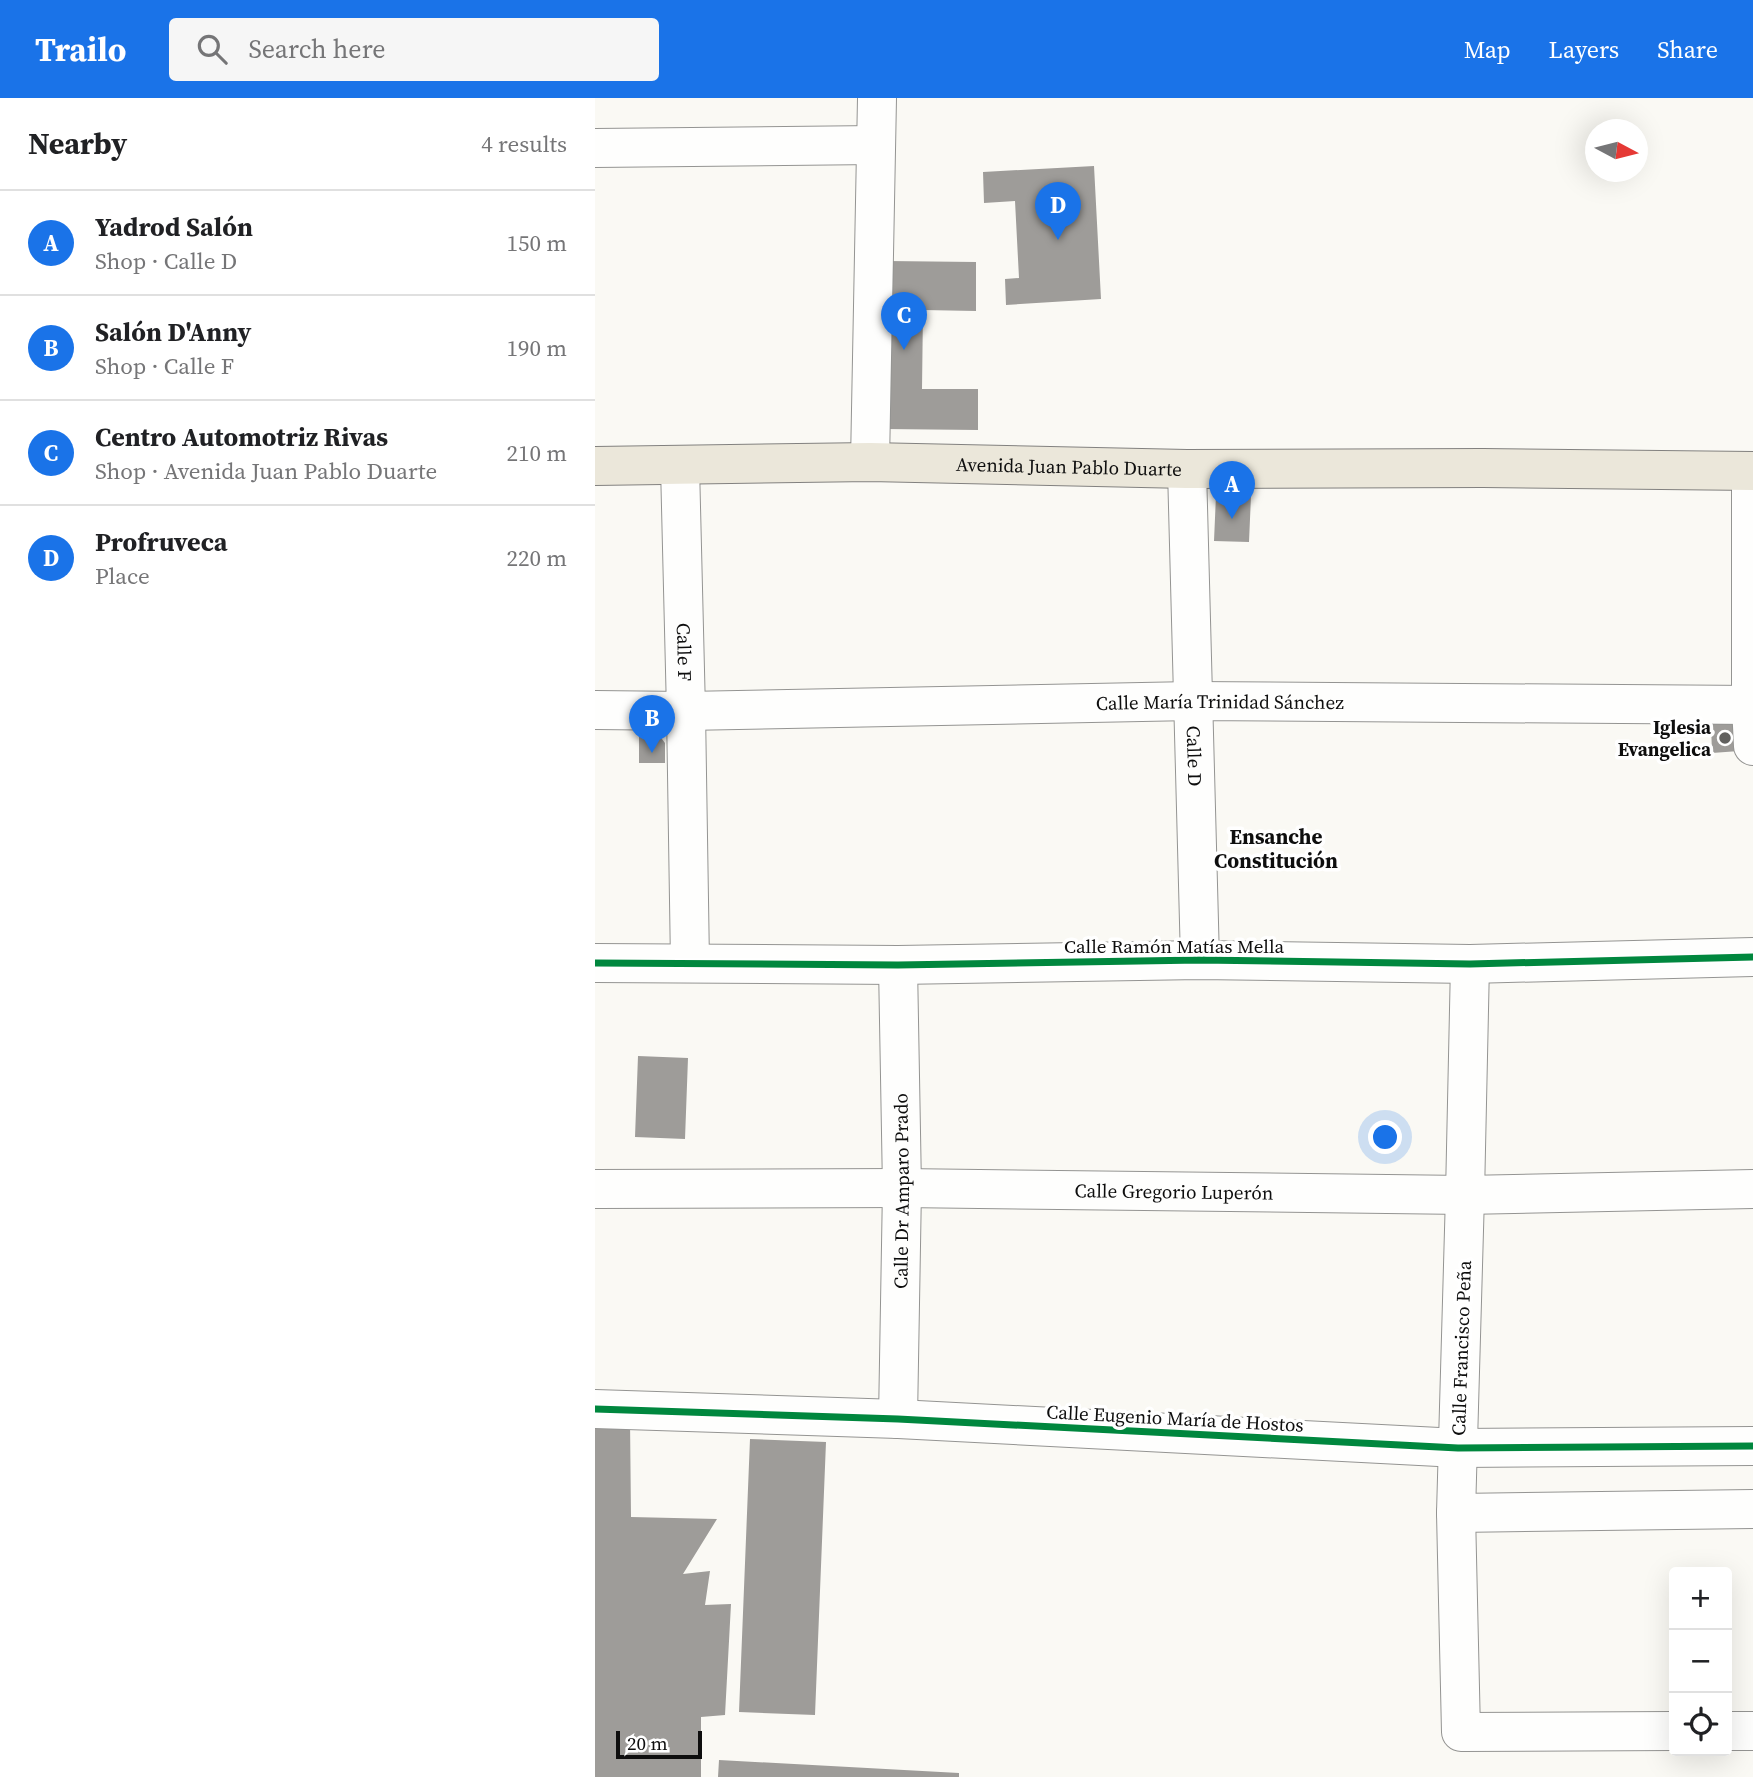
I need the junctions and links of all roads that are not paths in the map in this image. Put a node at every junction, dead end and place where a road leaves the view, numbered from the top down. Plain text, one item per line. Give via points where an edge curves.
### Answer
1 (877, 98) edge
2 (876, 145) junction
3 (595, 148) edge
4 (870, 462) junction
5 (595, 466) edge
6 (680, 466) junction
7 (1187, 469) junction
8 (1752, 471) edge
9 (1192, 701) junction
10 (1752, 705) edge
11 (595, 710) edge
12 (686, 711) junction
13 (1753, 746) edge
14 (1753, 957) edge
15 (1200, 960) junction
16 (595, 963) edge
17 (691, 963) junction
18 (1470, 964) junction
19 (898, 965) junction
20 (902, 1188) junction
21 (595, 1189) edge
22 (1753, 1189) edge
23 (1465, 1195) junction
24 (595, 1409) edge
25 (898, 1419) junction
26 (1753, 1446) edge
27 (1458, 1448) junction
28 (1753, 1509) edge
29 (1455, 1513) junction
30 (1669, 1731) edge
31 (1732, 1731) edge
32 (1753, 1731) edge

1 - 2 street
2 - 3 street
2 - 4 street
4 - 6 main road, Avenida Juan Pablo Duarte
4 - 7 main road, Avenida Juan Pablo Duarte
5 - 6 main road, Avenida Juan Pablo Duarte
6 - 12 street, Calle F
7 - 8 main road, Avenida Juan Pablo Duarte
7 - 9 street, Calle D
8 - 10 street
9 - 10 street, Calle María Trinidad Sánchez
9 - 12 street, Calle María Trinidad Sánchez
9 - 15 street, Calle D
10 - 13 street
11 - 12 street, Calle María Trinidad Sánchez
12 - 17 street, Calle F
14 - 18 street, Calle Ramón Matías Mella
15 - 18 street, Calle Ramón Matías Mella
15 - 19 street, Calle Ramón Matías Mella
16 - 17 street, Calle Ramón Matías Mella
17 - 19 street, Calle Ramón Matías Mella
18 - 23 street, Calle Francisco Peña
19 - 20 street, Calle Dr Amparo Prado
20 - 21 street, Calle Gregorio Luperón
20 - 23 street, Calle Gregorio Luperón
20 - 25 street, Calle Dr Amparo Prado
22 - 23 street, Calle Gregorio Luperón
23 - 27 street, Calle Francisco Peña
24 - 25 street, Calle Eugenio María de Hostos
25 - 27 street, Calle Eugenio María de Hostos
26 - 27 street, Calle Eugenio María de Hostos
27 - 29 street, Calle Francisco Peña
28 - 29 street
29 - 30 street, Calle Francisco Peña via 1461,1732
31 - 32 street

